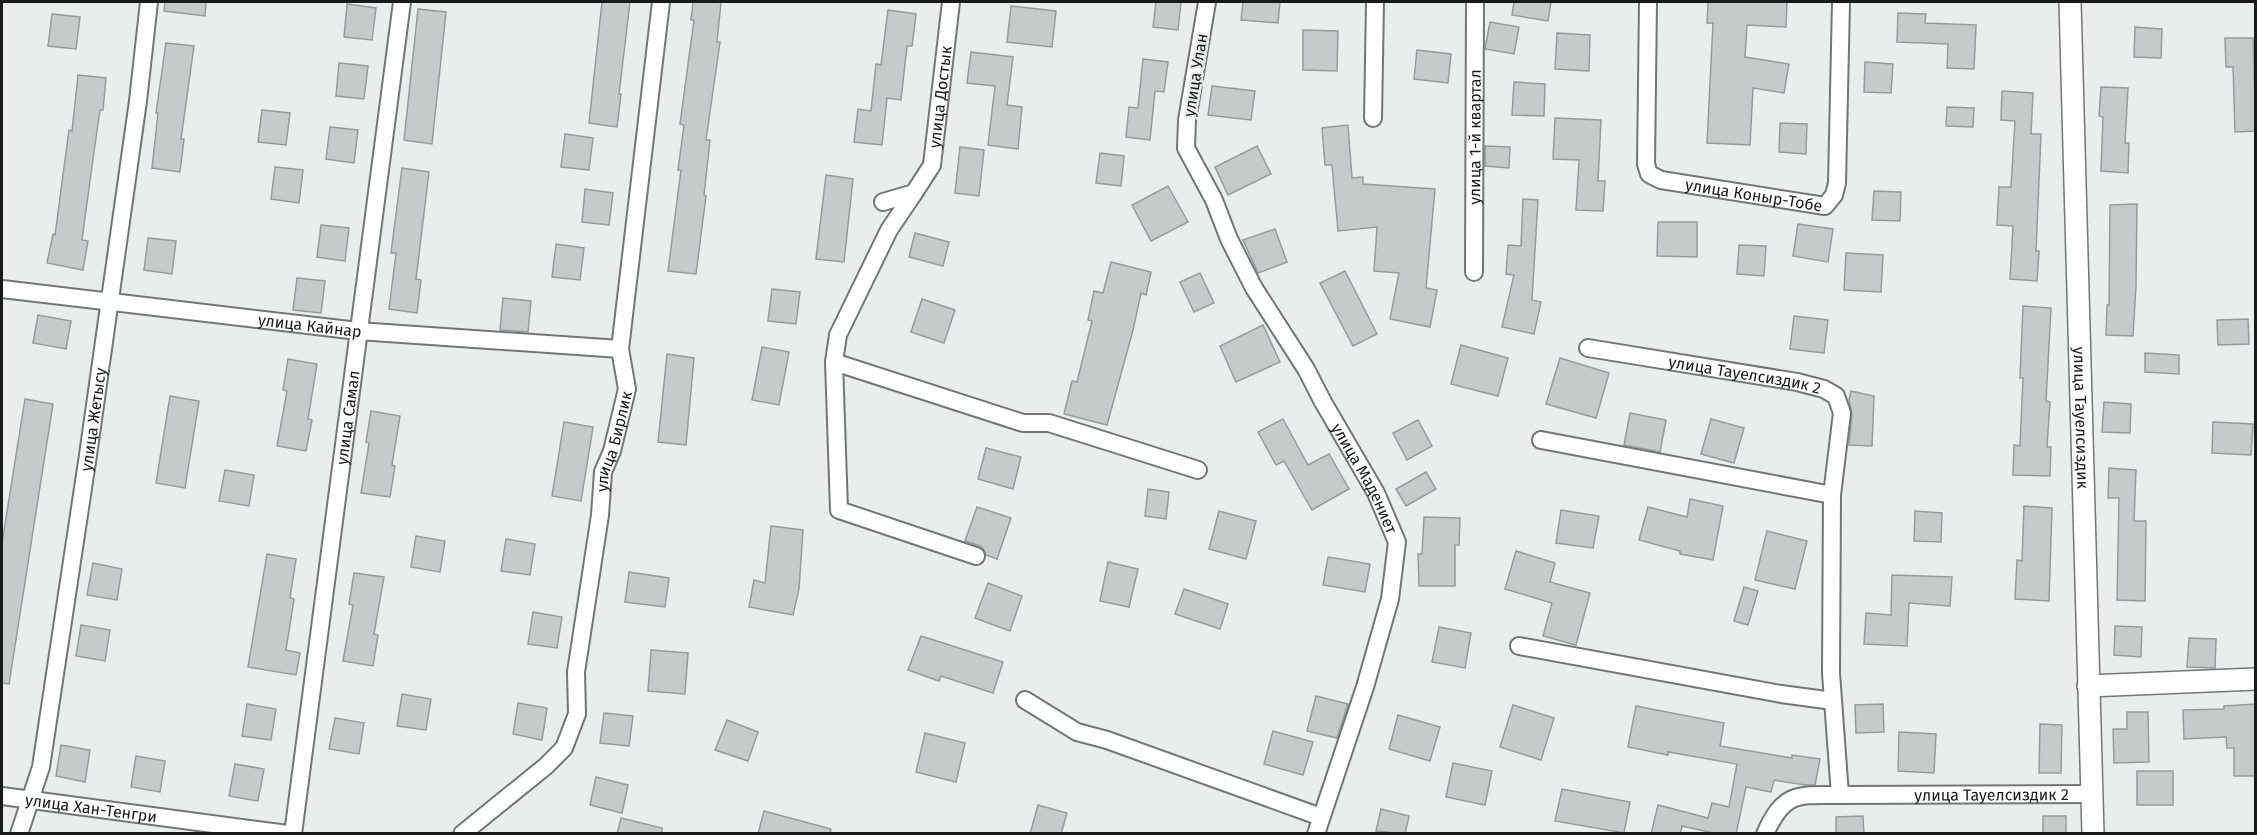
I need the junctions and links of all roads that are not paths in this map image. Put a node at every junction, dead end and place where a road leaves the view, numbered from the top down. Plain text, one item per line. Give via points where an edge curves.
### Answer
1 (149, 2) edge
2 (402, 2) edge
3 (660, 2) edge
4 (951, 2) edge
5 (1207, 2) edge
6 (1375, 2) edge
7 (1475, 2) edge
8 (1648, 2) edge
9 (1841, 2) edge
10 (2070, 2) edge
11 (1373, 118) dead end
12 (1186, 148) joint
13 (915, 193) junction
14 (883, 202) dead end
15 (1474, 272) dead end
16 (2, 289) edge
17 (109, 303) junction
18 (358, 331) junction
19 (1588, 348) dead end
20 (620, 349) junction
21 (834, 362) junction
22 (1541, 440) dead end
23 (1198, 470) dead end
24 (1832, 495) junction
25 (976, 556) dead end
26 (1519, 646) dead end
27 (2256, 680) edge
28 (2088, 686) junction
29 (1025, 700) dead end
30 (1833, 701) junction
31 (2092, 794) junction
32 (1840, 795) junction
33 (2, 796) edge
34 (29, 799) junction
35 (1321, 817) junction
36 (19, 834) edge
37 (288, 834) edge
38 (293, 834) edge
39 (462, 834) edge
40 (1316, 834) edge
41 (1765, 834) edge
42 (2093, 834) edge

1 - 17 street, улица Жетысу
2 - 18 street, улица Самал
3 - 20 street, улица Бирлик
4 - 13 street, улица Достык via 932,165
5 - 12 street, улица Улан
6 - 11 street
7 - 15 street, улица 1-й квартал
8 - 9 street, улица Коныр-Тобе via 1649,174 1662,180 1825,206 1837,183
10 - 28 street, улица Тауелсиздик
12 - 35 street, улица Мадениет via 1215,200 1254,288 1306,369 1376,493 1397,542 1390,599
13 - 14 street
13 - 21 street, улица Достык via 889,230 838,335
16 - 17 street, улица Кайнар
17 - 18 street, улица Кайнар
17 - 34 street, улица Жетысу via 41,767
18 - 20 street, улица Кайнар
18 - 38 street, улица Самал
19 - 24 street, улица Тауелсиздик 2 via 1797,382 1836,396 1842,413
20 - 39 street, улица Бирлик via 627,389 603,472 576,672 577,714 564,748
21 - 23 street via 1023,423 1049,423
21 - 25 street, улица Достык via 839,510
22 - 24 street
24 - 30 street, улица Тауелсиздик 2
26 - 30 street
27 - 28 street
28 - 31 street, улица Тауелсиздик
29 - 35 street via 1077,732
30 - 32 street, улица Тауелсиздик 2
31 - 32 street, улица Тауелсиздик 2
31 - 42 street, улица Тауелсиздик
32 - 41 street via 1797,795 1775,812
33 - 34 street, улица Хан-Тенгри
34 - 36 street, улица Жетысу
34 - 37 street, улица Хан-Тенгри
35 - 40 street, улица Мадениет

